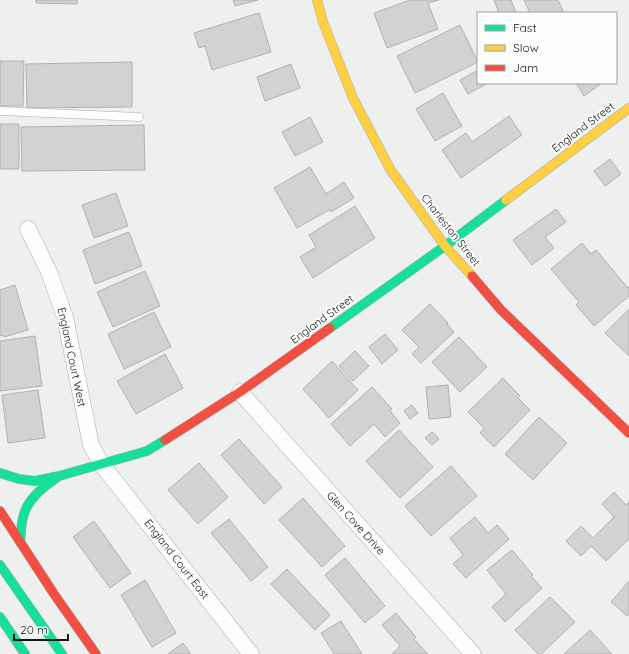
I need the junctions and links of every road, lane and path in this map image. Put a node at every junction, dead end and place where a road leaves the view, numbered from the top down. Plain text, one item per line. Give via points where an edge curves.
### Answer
1 (317, 0) edge
2 (629, 108) edge
3 (0, 111) edge
4 (139, 117) dead end
5 (28, 229) dead end
6 (445, 246) junction
7 (240, 392) junction
8 (629, 433) edge
9 (102, 465) junction
10 (0, 473) edge
11 (59, 476) junction
12 (0, 511) edge
13 (20, 542) junction
14 (0, 565) edge
15 (0, 617) edge
16 (25, 654) edge
17 (62, 654) edge
18 (96, 654) edge
19 (251, 654) edge
20 (473, 654) edge

1 - 6 street, Charleston Street via 353,98 390,169
2 - 6 street, England Street
3 - 4 lane
5 - 9 street, England Court West via 50,272 66,317 91,445
6 - 7 street, England Street
6 - 8 street, Charleston Street via 501,310
7 - 9 street, England Street via 147,451
7 - 20 street, Glen Cove Drive
9 - 11 street, England Street
9 - 19 street, England Court East
10 - 11 street, England Street via 19,480 35,481
11 - 13 street via 37,493 26,509
12 - 13 street
13 - 18 street
14 - 17 street
15 - 16 street

